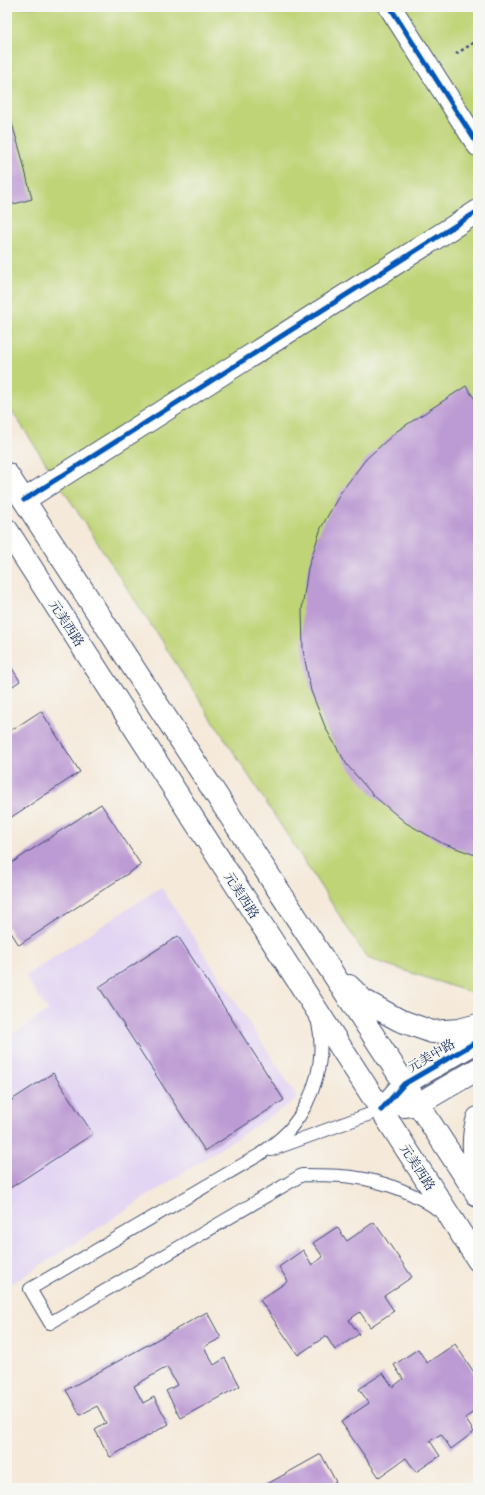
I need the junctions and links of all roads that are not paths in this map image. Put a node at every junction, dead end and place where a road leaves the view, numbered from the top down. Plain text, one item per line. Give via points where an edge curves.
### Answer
1 (390, 7) edge
2 (478, 145) edge
3 (478, 211) edge
4 (7, 474) edge
5 (24, 500) junction
6 (7, 530) edge
7 (329, 967) junction
8 (312, 1002) junction
9 (478, 1025) edge
10 (478, 1041) edge
11 (478, 1069) edge
12 (404, 1084) junction
13 (418, 1104) junction
14 (382, 1110) junction
15 (478, 1118) edge
16 (259, 1155) junction
17 (478, 1180) edge
18 (478, 1196) edge
19 (456, 1225) junction
20 (478, 1260) edge

1 - 2 main road
3 - 5 main road
4 - 5 main road
5 - 7 main road
6 - 8 main road, 元美西路
7 - 9 main road via 364,1000 399,1020 432,1032 460,1030
7 - 12 main road
8 - 14 main road, 元美西路
8 - 16 lane via 320,1040 317,1079 301,1114 289,1130
10 - 12 main road, 元美中路
11 - 13 main road
12 - 13 main road
12 - 14 main road, 元美中路
13 - 14 main road
13 - 18 main road
14 - 16 lane
14 - 19 main road, 元美西路
15 - 17 main road via 474,1129 474,1160
16 - 19 lane via 30,1289 50,1323 302,1175 351,1177 396,1188 418,1198
19 - 20 main road, 元美西路

